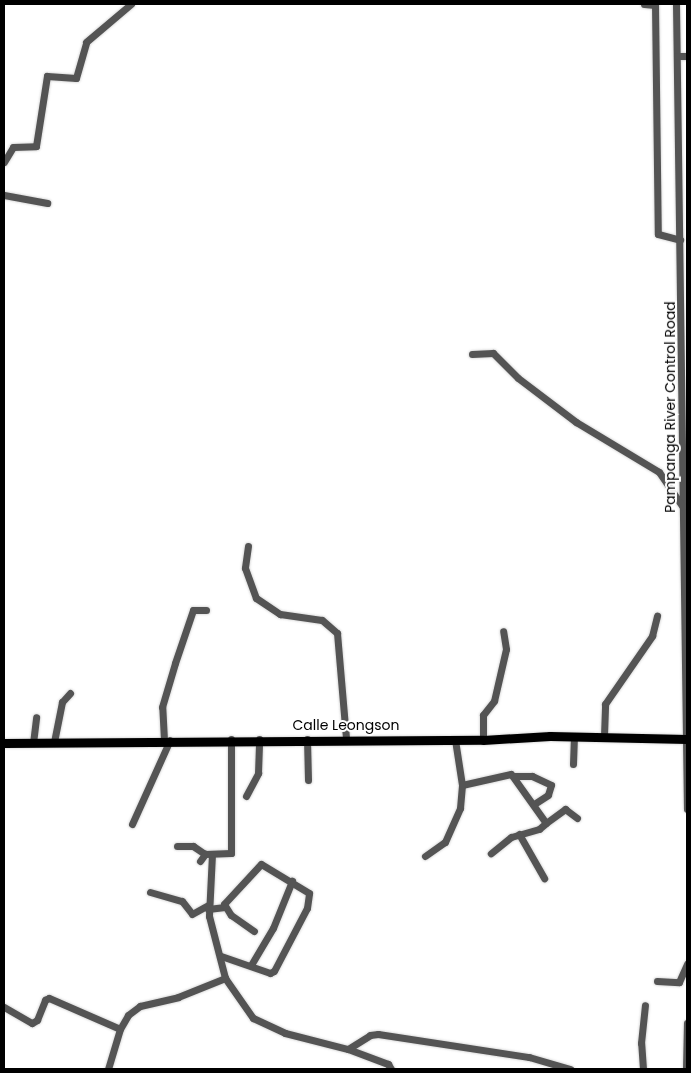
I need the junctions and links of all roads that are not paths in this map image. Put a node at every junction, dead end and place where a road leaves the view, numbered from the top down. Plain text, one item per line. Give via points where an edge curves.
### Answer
1 (131, 4) edge
2 (644, 4) edge
3 (655, 4) edge
4 (676, 4) edge
5 (677, 56) junction
6 (687, 56) edge
7 (4, 162) edge
8 (4, 195) edge
9 (47, 203) dead end
10 (680, 240) junction
11 (472, 354) dead end
12 (683, 508) junction
13 (248, 546) dead end
14 (206, 610) dead end
15 (658, 616) dead end
16 (503, 630) dead end
17 (70, 693) dead end
18 (36, 717) dead end
19 (604, 736) junction
20 (574, 737) junction
21 (231, 739) junction
22 (259, 739) junction
23 (307, 739) junction
24 (346, 739) junction
25 (686, 739) edge
26 (167, 740) junction
27 (455, 740) junction
28 (484, 740) junction
29 (54, 742) junction
30 (4, 743) edge
31 (33, 743) junction
32 (573, 764) dead end
33 (513, 776) junction
34 (308, 780) dead end
35 (462, 784) junction
36 (246, 796) dead end
37 (534, 804) junction
38 (687, 809) edge
39 (577, 818) dead end
40 (546, 823) junction
41 (132, 824) dead end
42 (519, 834) junction
43 (177, 846) dead end
44 (491, 853) dead end
45 (208, 854) junction
46 (425, 856) dead end
47 (200, 861) dead end
48 (544, 878) dead end
49 (292, 881) junction
50 (150, 892) dead end
51 (208, 907) junction
52 (225, 907) junction
53 (254, 931) dead end
54 (221, 956) junction
55 (687, 964) edge
56 (250, 965) junction
57 (225, 978) junction
58 (657, 981) dead end
59 (645, 1005) dead end
60 (4, 1007) edge
61 (687, 1022) edge
62 (120, 1029) junction
63 (348, 1049) junction
64 (108, 1069) edge
65 (391, 1069) edge
66 (570, 1069) edge
67 (642, 1069) edge
68 (686, 1069) edge

1 - 7 street via 86,42 76,78 47,76 36,146 13,148
2 - 3 street
3 - 10 street via 658,234
4 - 5 street, Pampanga River Control Road
5 - 6 street
5 - 10 street, Pampanga River Control Road
8 - 9 street
10 - 12 street, Pampanga River Control Road
11 - 12 street via 493,353 518,378 576,422 659,472
12 - 25 street, Pampanga River Control Road
13 - 24 street via 245,568 256,598 280,614 322,620 337,633
14 - 26 street via 196,609 191,614 170,679 162,707
15 - 19 street via 652,636 605,704
16 - 28 street via 506,649 494,701 484,715
17 - 29 street via 62,702
18 - 31 street
19 - 20 main road, Calle Leongson
19 - 25 main road, Calle Leongson
20 - 28 main road, Calle Leongson
20 - 32 street
21 - 22 main road, Calle Leongson
21 - 26 main road, Calle Leongson
21 - 45 street via 231,853
22 - 23 main road, Calle Leongson
22 - 36 street via 258,772
23 - 24 main road, Calle Leongson
23 - 34 street
24 - 27 main road, Calle Leongson
25 - 38 street, Pampanga River Control Road
26 - 29 main road, Calle Leongson
26 - 41 street
27 - 28 main road, Calle Leongson
27 - 35 street
29 - 31 main road, Calle Leongson
30 - 31 main road, Calle Leongson
33 - 35 street via 503,773
33 - 37 street
33 - 37 street via 532,776 551,785 548,796
35 - 46 street via 460,808 451,833 441,847
37 - 40 street
39 - 40 street via 565,809
40 - 42 street via 539,829
42 - 44 street
42 - 48 street
43 - 45 street via 193,846
45 - 47 street
45 - 51 street
49 - 52 street via 261,864 226,900
49 - 56 street via 273,928
49 - 56 street via 309,893 307,908 274,971 270,973
50 - 51 street via 182,901 192,914
51 - 52 street
51 - 54 street
52 - 53 street
54 - 56 street
54 - 57 street
55 - 58 street via 679,982
57 - 62 street via 178,997 140,1006 128,1015
57 - 63 street via 253,1018 285,1033
59 - 67 street
60 - 62 street via 32,1023 37,1020 44,1000 49,998
61 - 68 street
62 - 64 street
63 - 65 street via 388,1064
63 - 66 street via 370,1035 378,1034 529,1057

